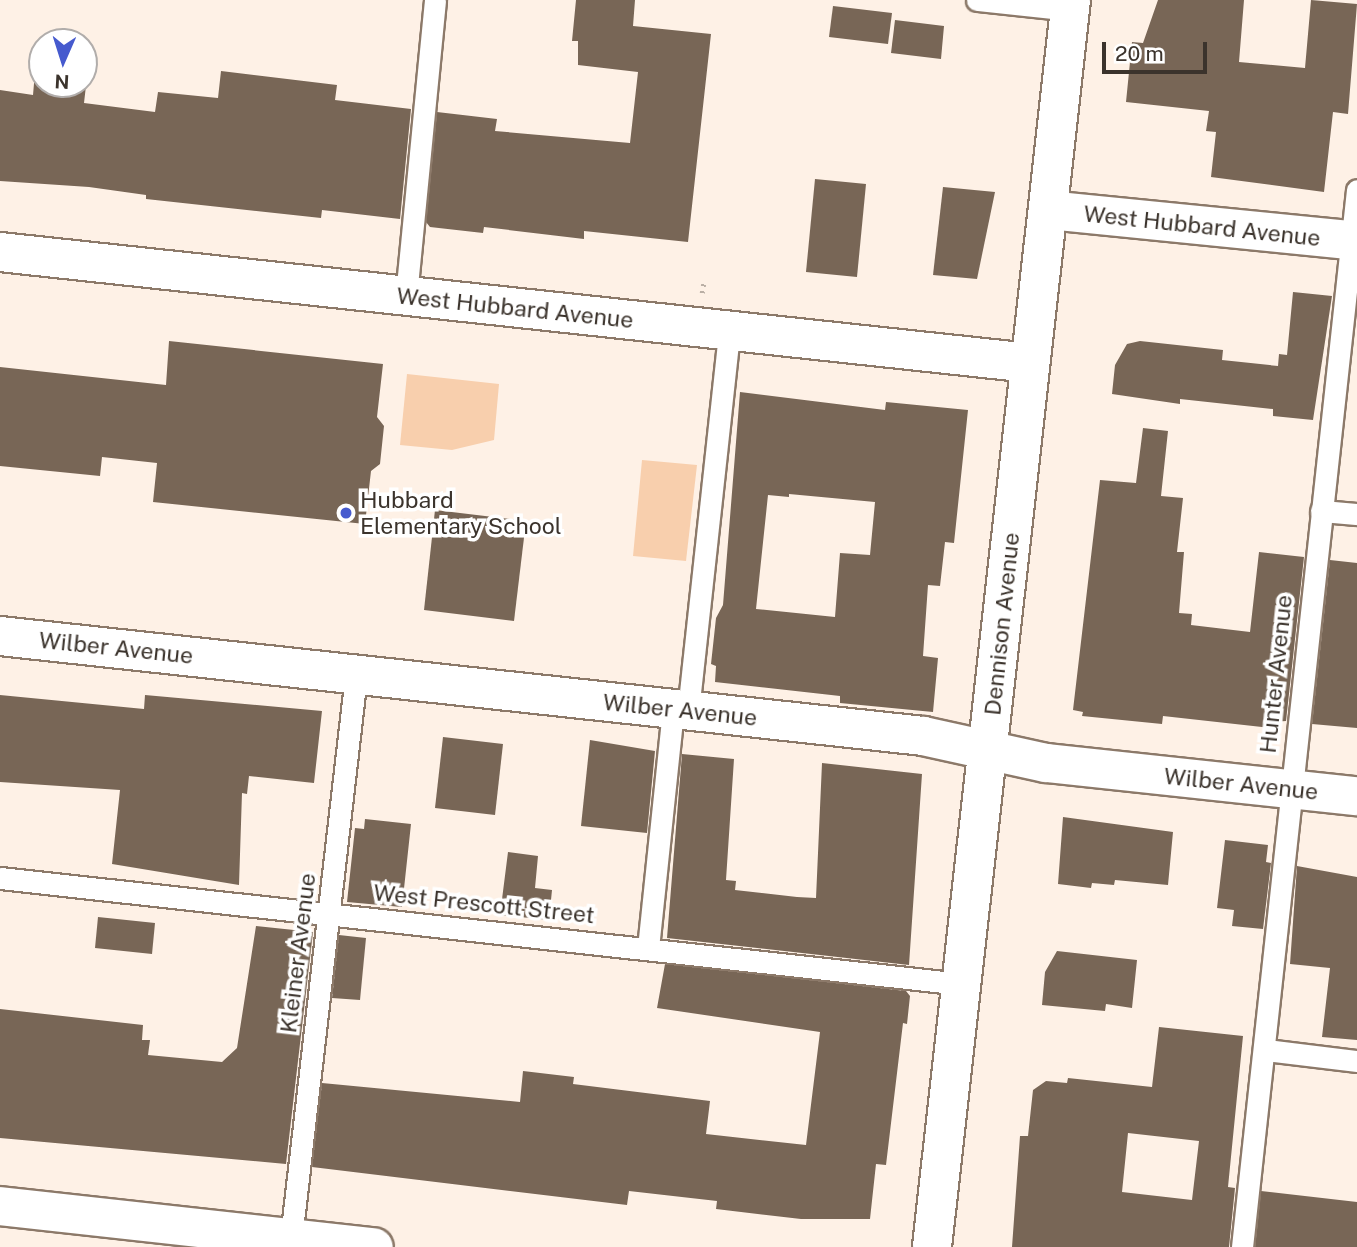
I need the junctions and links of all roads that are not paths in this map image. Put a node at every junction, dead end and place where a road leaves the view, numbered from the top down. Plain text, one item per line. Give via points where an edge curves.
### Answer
1 (435, 0) edge
2 (977, 0) edge
3 (1071, 5) edge
4 (1357, 190) edge
5 (1048, 210) junction
6 (1354, 241) edge
7 (0, 252) edge
8 (406, 296) junction
9 (729, 331) junction
10 (1030, 363) junction
11 (1321, 511) junction
12 (1357, 514) edge
13 (0, 636) edge
14 (356, 675) junction
15 (680, 710) junction
16 (989, 750) junction
17 (1290, 790) junction
18 (1357, 796) edge
19 (0, 878) edge
20 (329, 913) junction
21 (648, 948) junction
22 (962, 984) junction
23 (1266, 1051) junction
24 (1357, 1061) edge
25 (0, 1206) edge
26 (291, 1238) junction
27 (374, 1247) edge
28 (932, 1247) edge
29 (1242, 1247) edge

1 - 8 lane
2 - 3 lane
3 - 5 street, Dennison Avenue
4 - 6 lane, Hunter Avenue
5 - 6 street, West Hubbard Avenue
5 - 10 street, Dennison Avenue
6 - 11 lane, Hunter Avenue
7 - 8 street, West Hubbard Avenue
8 - 9 street, West Hubbard Avenue
9 - 10 street, West Hubbard Avenue
9 - 15 lane
10 - 16 street, Dennison Avenue
11 - 12 lane
11 - 17 lane, Hunter Avenue
13 - 14 street, Wilber Avenue
14 - 15 street, Wilber Avenue
14 - 20 lane, Kleiner Avenue
15 - 16 street, Wilber Avenue via 923,736
15 - 21 lane
16 - 17 street, Wilber Avenue via 1046,763
16 - 22 street, Dennison Avenue
17 - 18 street, Wilber Avenue
17 - 23 lane, Hunter Avenue
19 - 20 lane, West Prescott Street
20 - 21 lane, West Prescott Street
20 - 26 lane, Kleiner Avenue
21 - 22 lane, West Prescott Street
22 - 28 street, Dennison Avenue
23 - 24 lane
23 - 29 lane, Hunter Avenue
25 - 26 street
26 - 27 street

